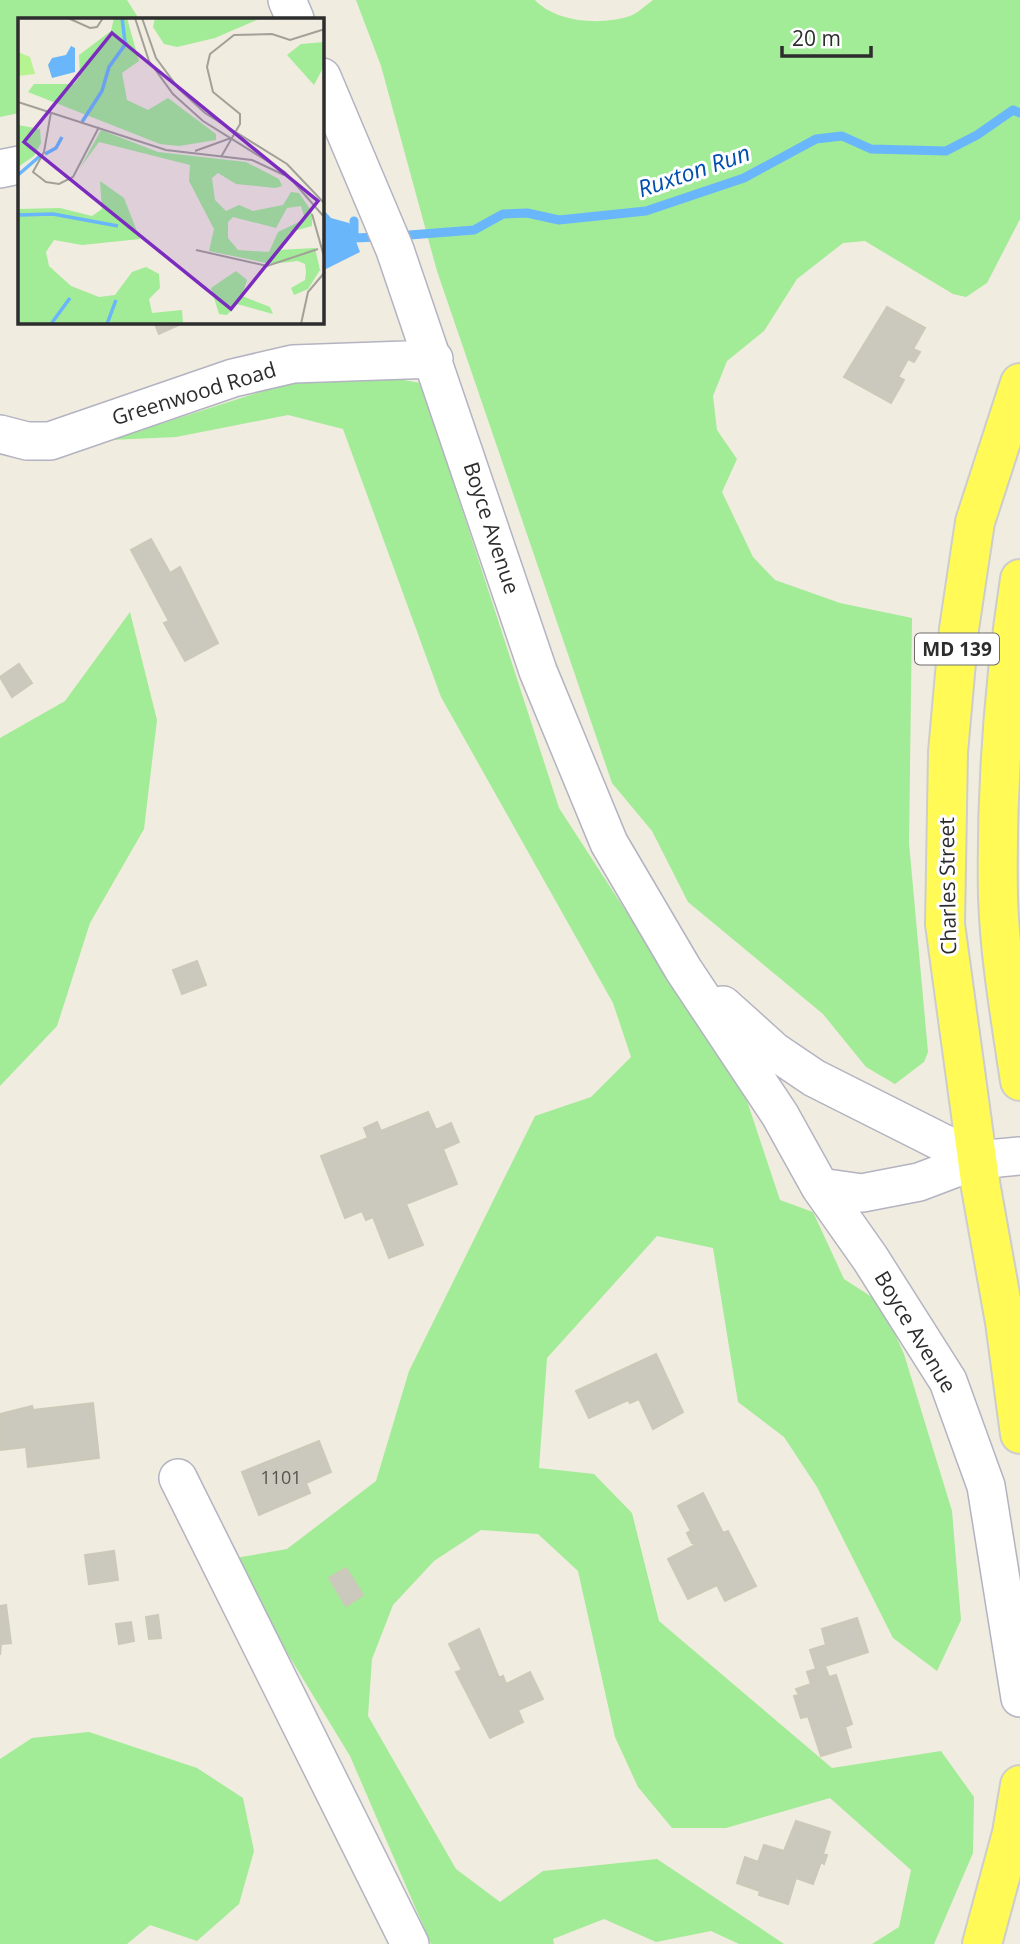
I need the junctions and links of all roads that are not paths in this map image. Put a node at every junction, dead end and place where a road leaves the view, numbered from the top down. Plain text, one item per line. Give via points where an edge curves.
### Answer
1 (324, 82) edge
2 (18, 165) edge
3 (0, 169) edge
4 (434, 359) junction
5 (1020, 383) edge
6 (0, 434) edge
7 (1020, 579) edge
8 (683, 969) junction
9 (1020, 1081) edge
10 (1020, 1156) edge
11 (977, 1160) junction
12 (820, 1187) junction
13 (1020, 1434) edge
14 (178, 1478) dead end
15 (1020, 1698) edge
16 (1020, 1785) edge
17 (410, 1944) edge
18 (982, 1944) edge

1 - 4 street, Boyce Avenue via 389,235
2 - 3 street
4 - 6 street, Greenwood Road via 293,364 233,378 50,441
4 - 8 street, Boyce Avenue via 538,671 585,788 609,843
5 - 11 main road, Charles Street / MD 139 via 975,522 947,752 945,924
7 - 9 main road, MD 139 via 1000,755 999,898
8 - 11 street, Boyce Avenue via 774,1051 814,1078
8 - 12 street, Boyce Avenue via 780,1115
10 - 11 street
11 - 12 street via 919,1182 862,1193
11 - 13 main road, Charles Street / MD 139
12 - 15 street, Boyce Avenue via 948,1381 986,1486
14 - 17 street
16 - 18 main road

